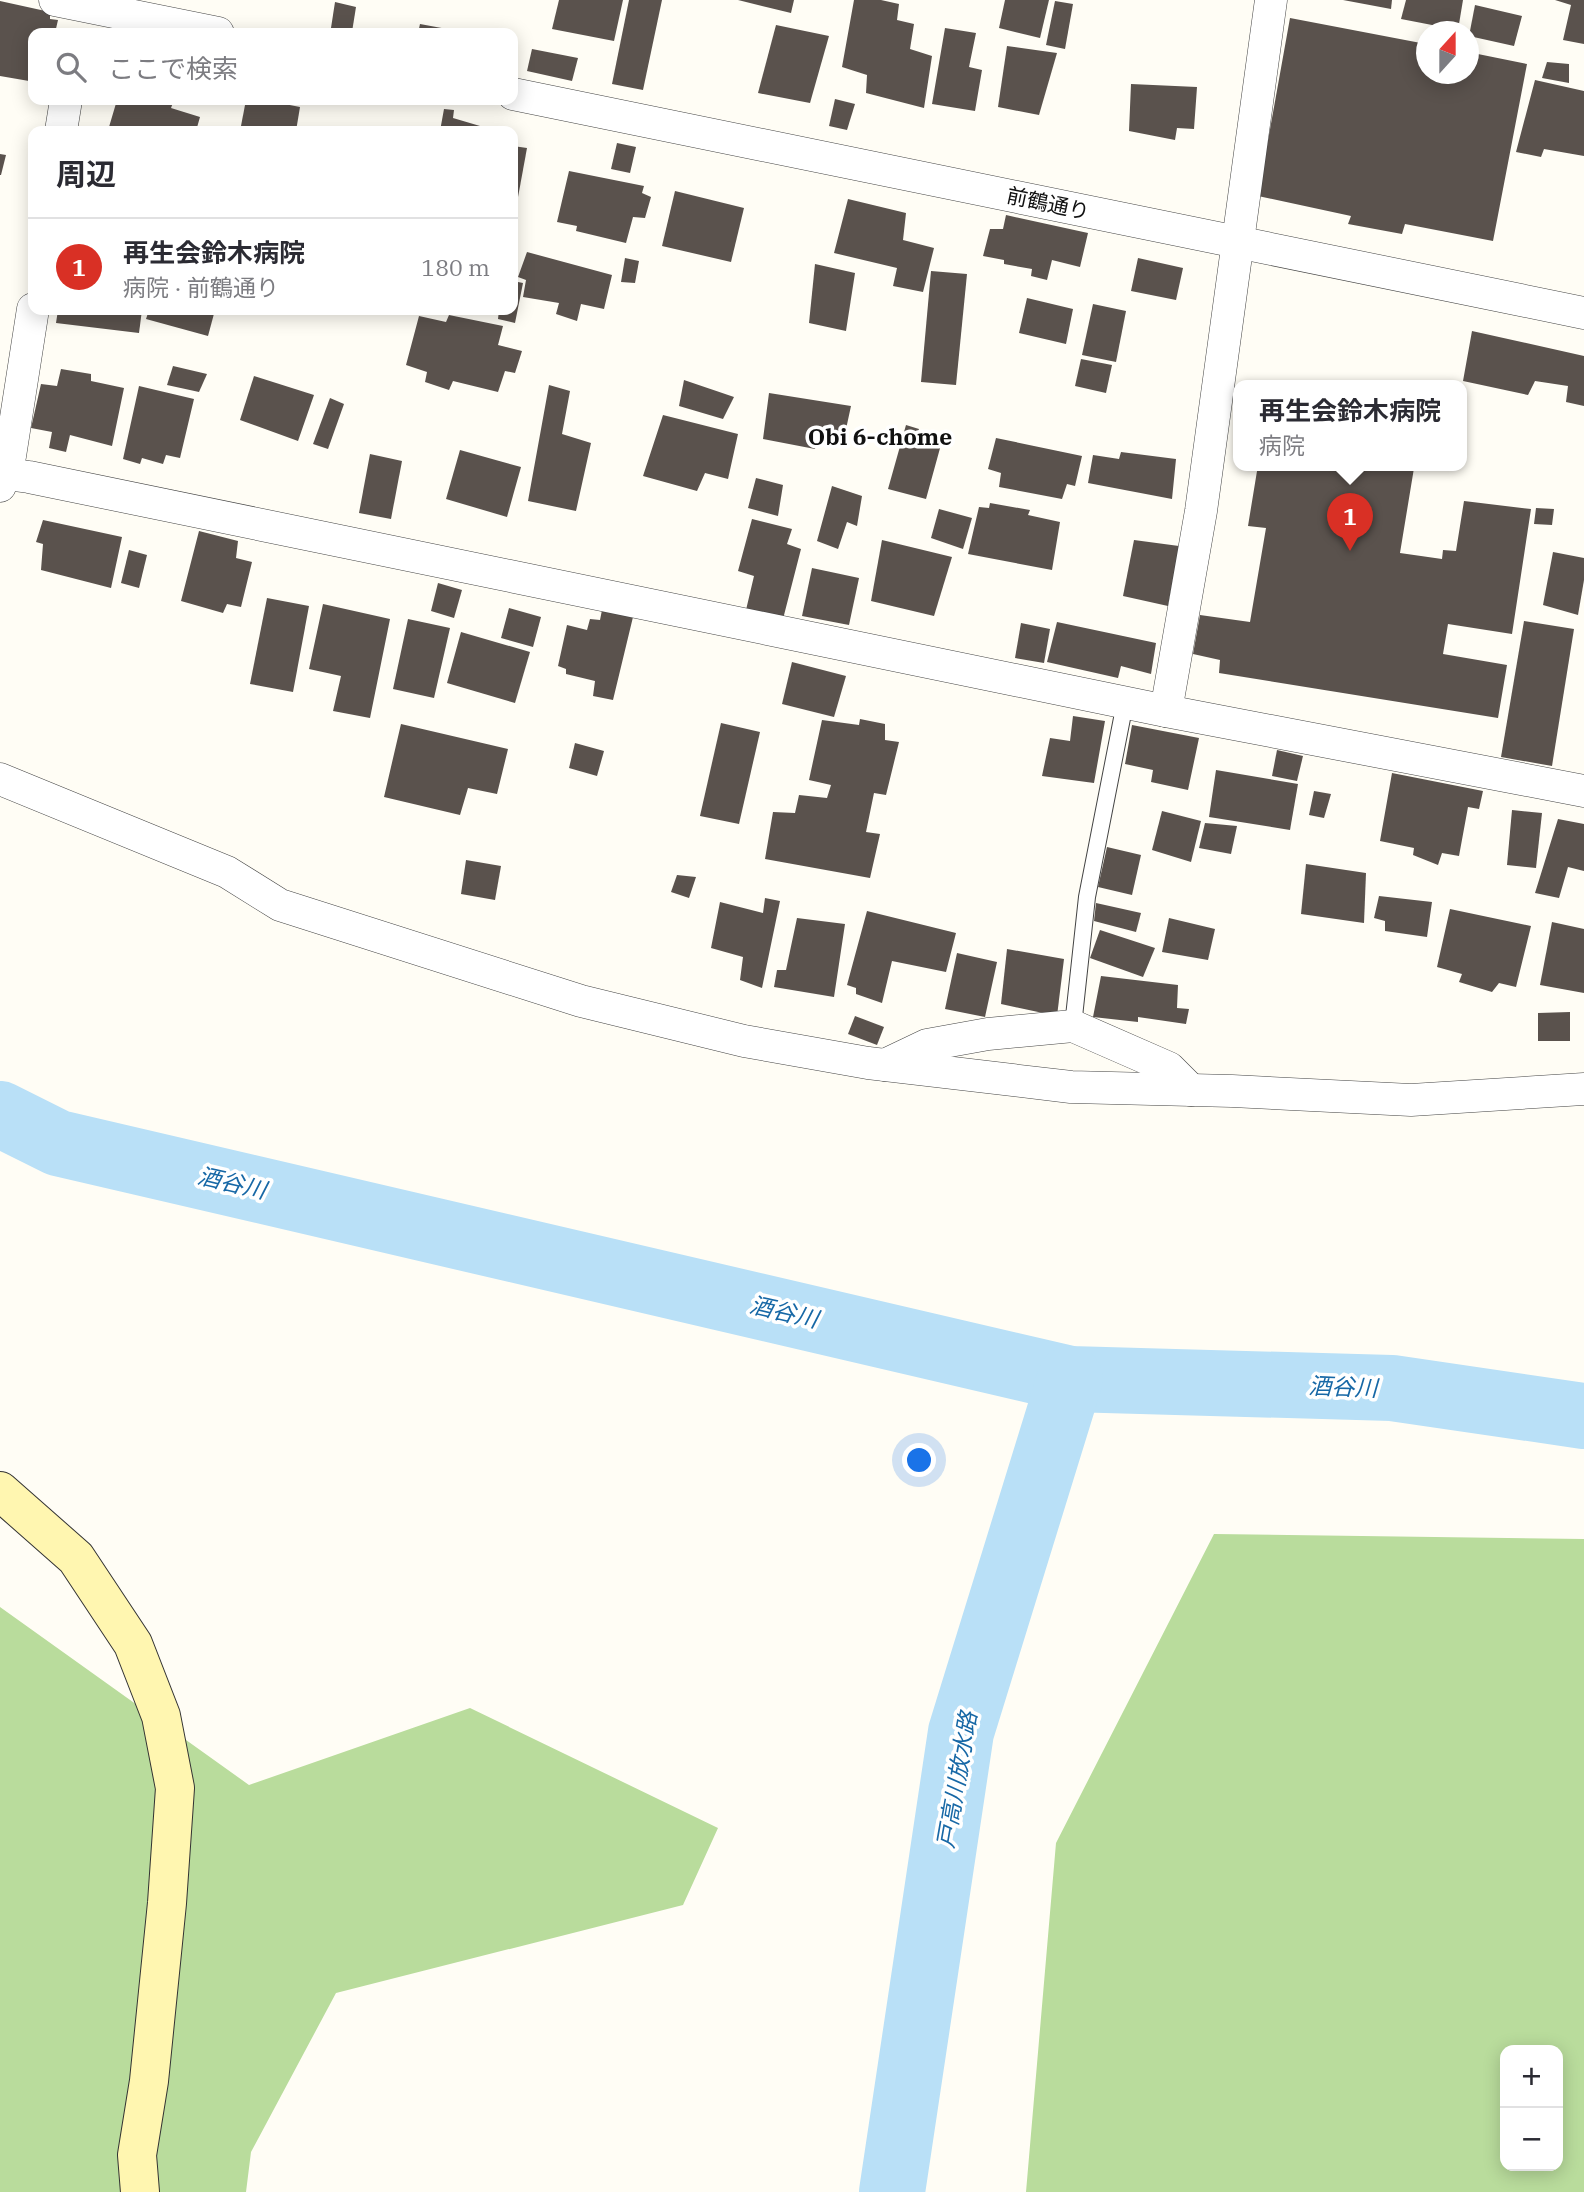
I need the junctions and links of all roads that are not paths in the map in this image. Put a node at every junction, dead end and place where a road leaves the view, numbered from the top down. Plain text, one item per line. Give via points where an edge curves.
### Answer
1 (1271, 0) edge
2 (73, 10) edge
3 (186, 28) edge
4 (518, 95) edge
5 (65, 105) edge
6 (62, 126) edge
7 (1239, 243) junction
8 (1584, 313) edge
9 (32, 315) edge
10 (1, 478) edge
11 (1125, 703) junction
12 (1167, 712) junction
13 (0, 779) edge
14 (1584, 792) edge
15 (1073, 1026) junction
16 (885, 1065) junction
17 (1584, 1089) edge
18 (1191, 1090) junction
19 (0, 1491) edge
20 (140, 2192) edge

1 - 7 street
2 - 3 street
4 - 7 street, 前鶴通り
5 - 6 street
7 - 8 street, 前鶴通り
7 - 12 street
9 - 10 street via 10,456
10 - 11 street
11 - 12 street
11 - 15 lane via 1087,897
12 - 14 street
13 - 16 street via 227,872 280,905 341,926 581,1001 744,1041
15 - 16 street via 927,1045
15 - 18 street via 1169,1068
16 - 18 street via 1071,1087
17 - 18 street via 1411,1100
19 - 20 street via 76,1558 133,1644 161,1716 175,1788 149,2081 137,2155

